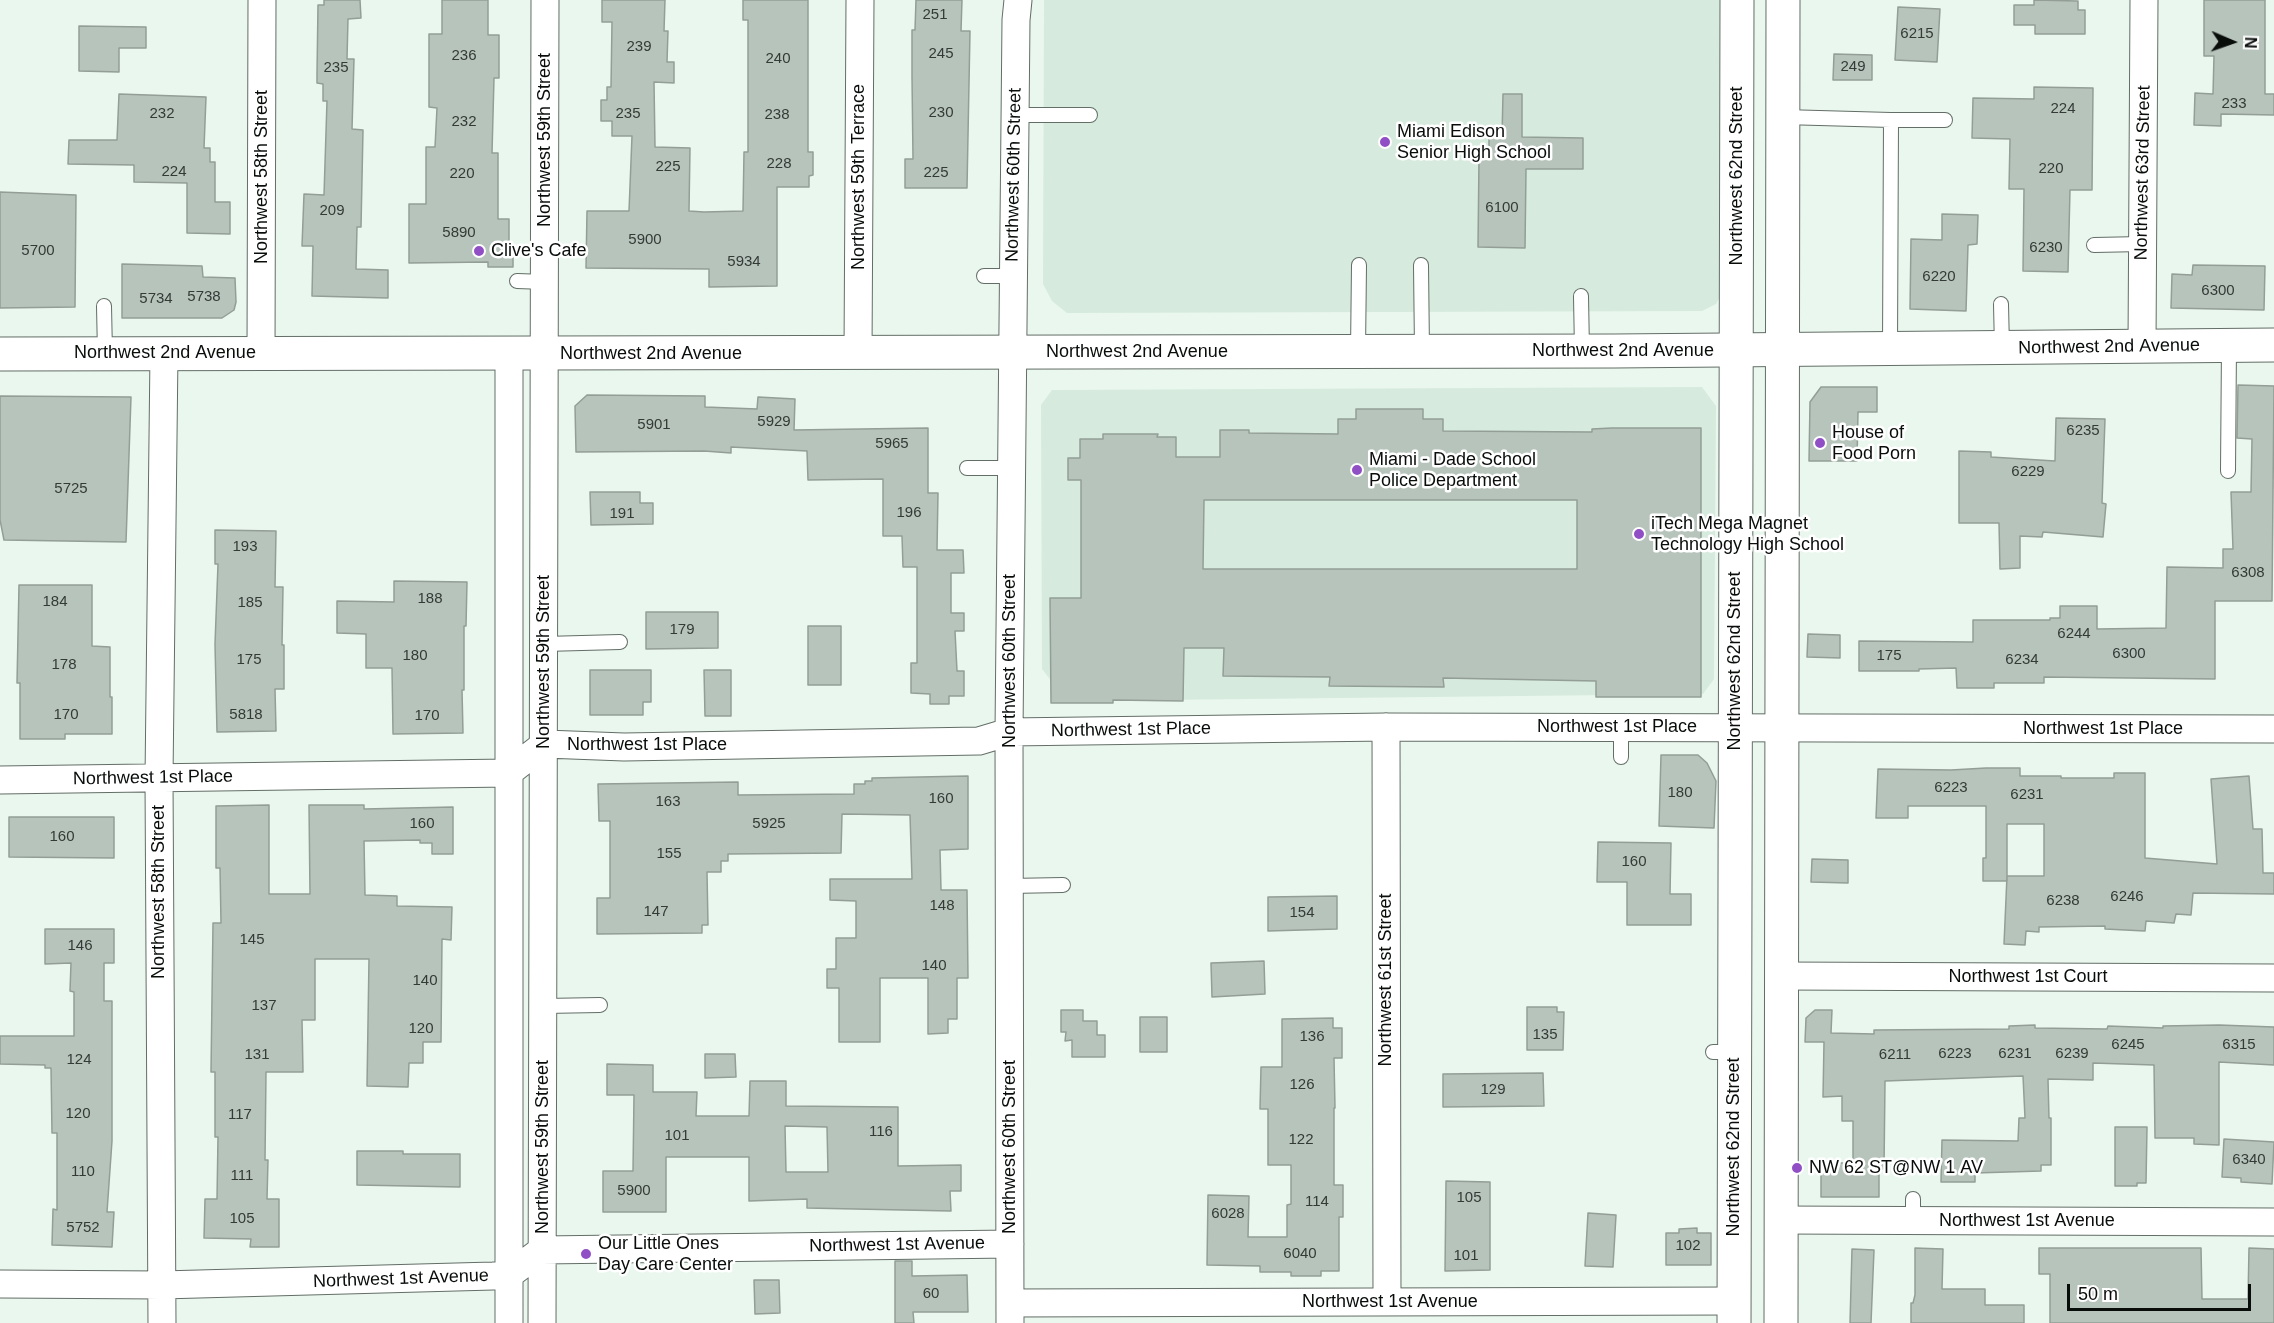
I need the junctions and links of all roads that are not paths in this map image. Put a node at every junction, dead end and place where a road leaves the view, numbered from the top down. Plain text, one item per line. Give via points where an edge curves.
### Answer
1 (262, 0) edge
2 (545, 0) edge
3 (860, 0) edge
4 (1018, 0) edge
5 (1737, 0) edge
6 (1783, 0) edge
7 (2145, 0) edge
8 (1090, 114) dead end
9 (1015, 115) junction
10 (1783, 117) junction
11 (1891, 120) junction
12 (1945, 120) dead end
13 (2094, 244) dead end
14 (2142, 244) junction
15 (1359, 265) dead end
16 (1421, 265) dead end
17 (984, 276) dead end
18 (1013, 276) junction
19 (517, 281) dead end
20 (545, 282) junction
21 (1581, 296) dead end
22 (2001, 304) dead end
23 (104, 306) dead end
24 (2229, 345) junction
25 (2274, 345) edge
26 (2142, 346) junction
27 (2002, 348) junction
28 (1890, 349) junction
29 (1737, 350) junction
30 (1782, 350) junction
31 (1358, 351) junction
32 (1422, 351) junction
33 (1582, 351) junction
34 (164, 353) junction
35 (261, 353) junction
36 (1013, 353) junction
37 (0, 354) edge
38 (105, 354) junction
39 (509, 354) junction
40 (545, 354) junction
41 (858, 354) junction
42 (967, 468) dead end
43 (1011, 468) junction
44 (2228, 471) dead end
45 (620, 642) dead end
46 (544, 644) junction
47 (1386, 727) junction
48 (1621, 727) junction
49 (1735, 728) junction
50 (1781, 729) junction
51 (2274, 729) edge
52 (1009, 732) junction
53 (545, 744) junction
54 (1622, 757) dead end
55 (508, 773) junction
56 (159, 778) junction
57 (0, 780) edge
58 (1063, 885) dead end
59 (1009, 886) junction
60 (1781, 976) junction
61 (2274, 978) edge
62 (600, 1005) dead end
63 (544, 1006) junction
64 (1781, 1220) junction
65 (2274, 1222) edge
66 (1010, 1244) junction
67 (543, 1250) junction
68 (508, 1275) junction
69 (0, 1284) edge
70 (162, 1285) junction
71 (1387, 1301) junction
72 (1734, 1312) edge
73 (1010, 1313) edge
74 (1271, 1313) edge
75 (1510, 1313) edge
76 (162, 1323) edge
77 (509, 1323) edge
78 (542, 1323) edge
79 (1781, 1323) edge

1 - 35 street, Northwest 58th Street
2 - 20 street, Northwest 59th Street
3 - 41 street, Northwest 59th Terrace
4 - 9 street, Northwest 60th Street
5 - 29 main road, Northwest 62nd Street
6 - 10 main road
7 - 14 street, Northwest 63rd Street
8 - 9 lane
9 - 18 street, Northwest 60th Street
10 - 11 lane
10 - 30 main road
11 - 12 lane
11 - 28 lane
13 - 14 lane
14 - 26 street, Northwest 63rd Street
15 - 31 lane
16 - 32 lane
17 - 18 lane
18 - 36 street, Northwest 60th Street
19 - 20 lane
20 - 40 street, Northwest 59th Street
21 - 33 lane
22 - 27 lane
23 - 38 lane
24 - 25 main road, Northwest 2nd Avenue
24 - 26 main road, Northwest 2nd Avenue
24 - 44 lane
26 - 27 main road, Northwest 2nd Avenue
27 - 28 main road, Northwest 2nd Avenue
28 - 30 main road, Northwest 2nd Avenue
29 - 30 main road, Northwest 2nd Avenue
29 - 33 main road, Northwest 2nd Avenue
29 - 49 main road, Northwest 62nd Street
30 - 50 main road
31 - 32 main road, Northwest 2nd Avenue
31 - 36 main road, Northwest 2nd Avenue
32 - 33 main road, Northwest 2nd Avenue
34 - 35 main road, Northwest 2nd Avenue
34 - 38 main road, Northwest 2nd Avenue
34 - 56 street, Northwest 58th Street
35 - 39 main road, Northwest 2nd Avenue
36 - 41 main road, Northwest 2nd Avenue
36 - 43 street, Northwest 60th Street
37 - 38 main road, Northwest 2nd Avenue
39 - 40 main road, Northwest 2nd Avenue
39 - 55 street, Northwest 59th Street
40 - 41 main road, Northwest 2nd Avenue
40 - 46 street, Northwest 59th Street
42 - 43 lane
43 - 52 street, Northwest 60th Street
45 - 46 lane
46 - 53 street, Northwest 59th Street
47 - 48 street, Northwest 1st Place
47 - 52 street, Northwest 1st Place
47 - 71 street, Northwest 61st Street
48 - 49 street, Northwest 1st Place
48 - 54 lane
49 - 50 street, Northwest 1st Place
49 - 72 main road, Northwest 62nd Street via 1724,1052
50 - 51 street, Northwest 1st Place
50 - 60 main road
52 - 53 street, Northwest 1st Place via 979,741 624,747
52 - 59 street, Northwest 60th Street
53 - 55 street, Northwest 1st Place
53 - 63 street, Northwest 59th Street
55 - 56 street, Northwest 1st Place
55 - 68 street, Northwest 59th Street
56 - 57 street, Northwest 1st Place
56 - 70 street, Northwest 58th Street
58 - 59 lane
59 - 66 street, Northwest 60th Street
60 - 61 street, Northwest 1st Court
60 - 64 main road
62 - 63 lane
63 - 67 street, Northwest 59th Street
64 - 65 street, Northwest 1st Avenue via 1913,1210
64 - 79 main road
66 - 67 street, Northwest 1st Avenue
66 - 73 street, Northwest 60th Street
67 - 68 street, Northwest 1st Avenue
67 - 78 street, Northwest 59th Street
68 - 70 street, Northwest 1st Avenue
68 - 77 street, Northwest 59th Street
69 - 70 street, Northwest 1st Avenue
70 - 76 street, Northwest 58th Street
71 - 74 street, Northwest 1st Avenue
71 - 75 street, Northwest 1st Avenue
72 - 75 street, Northwest 1st Avenue
73 - 74 street, Northwest 1st Avenue

